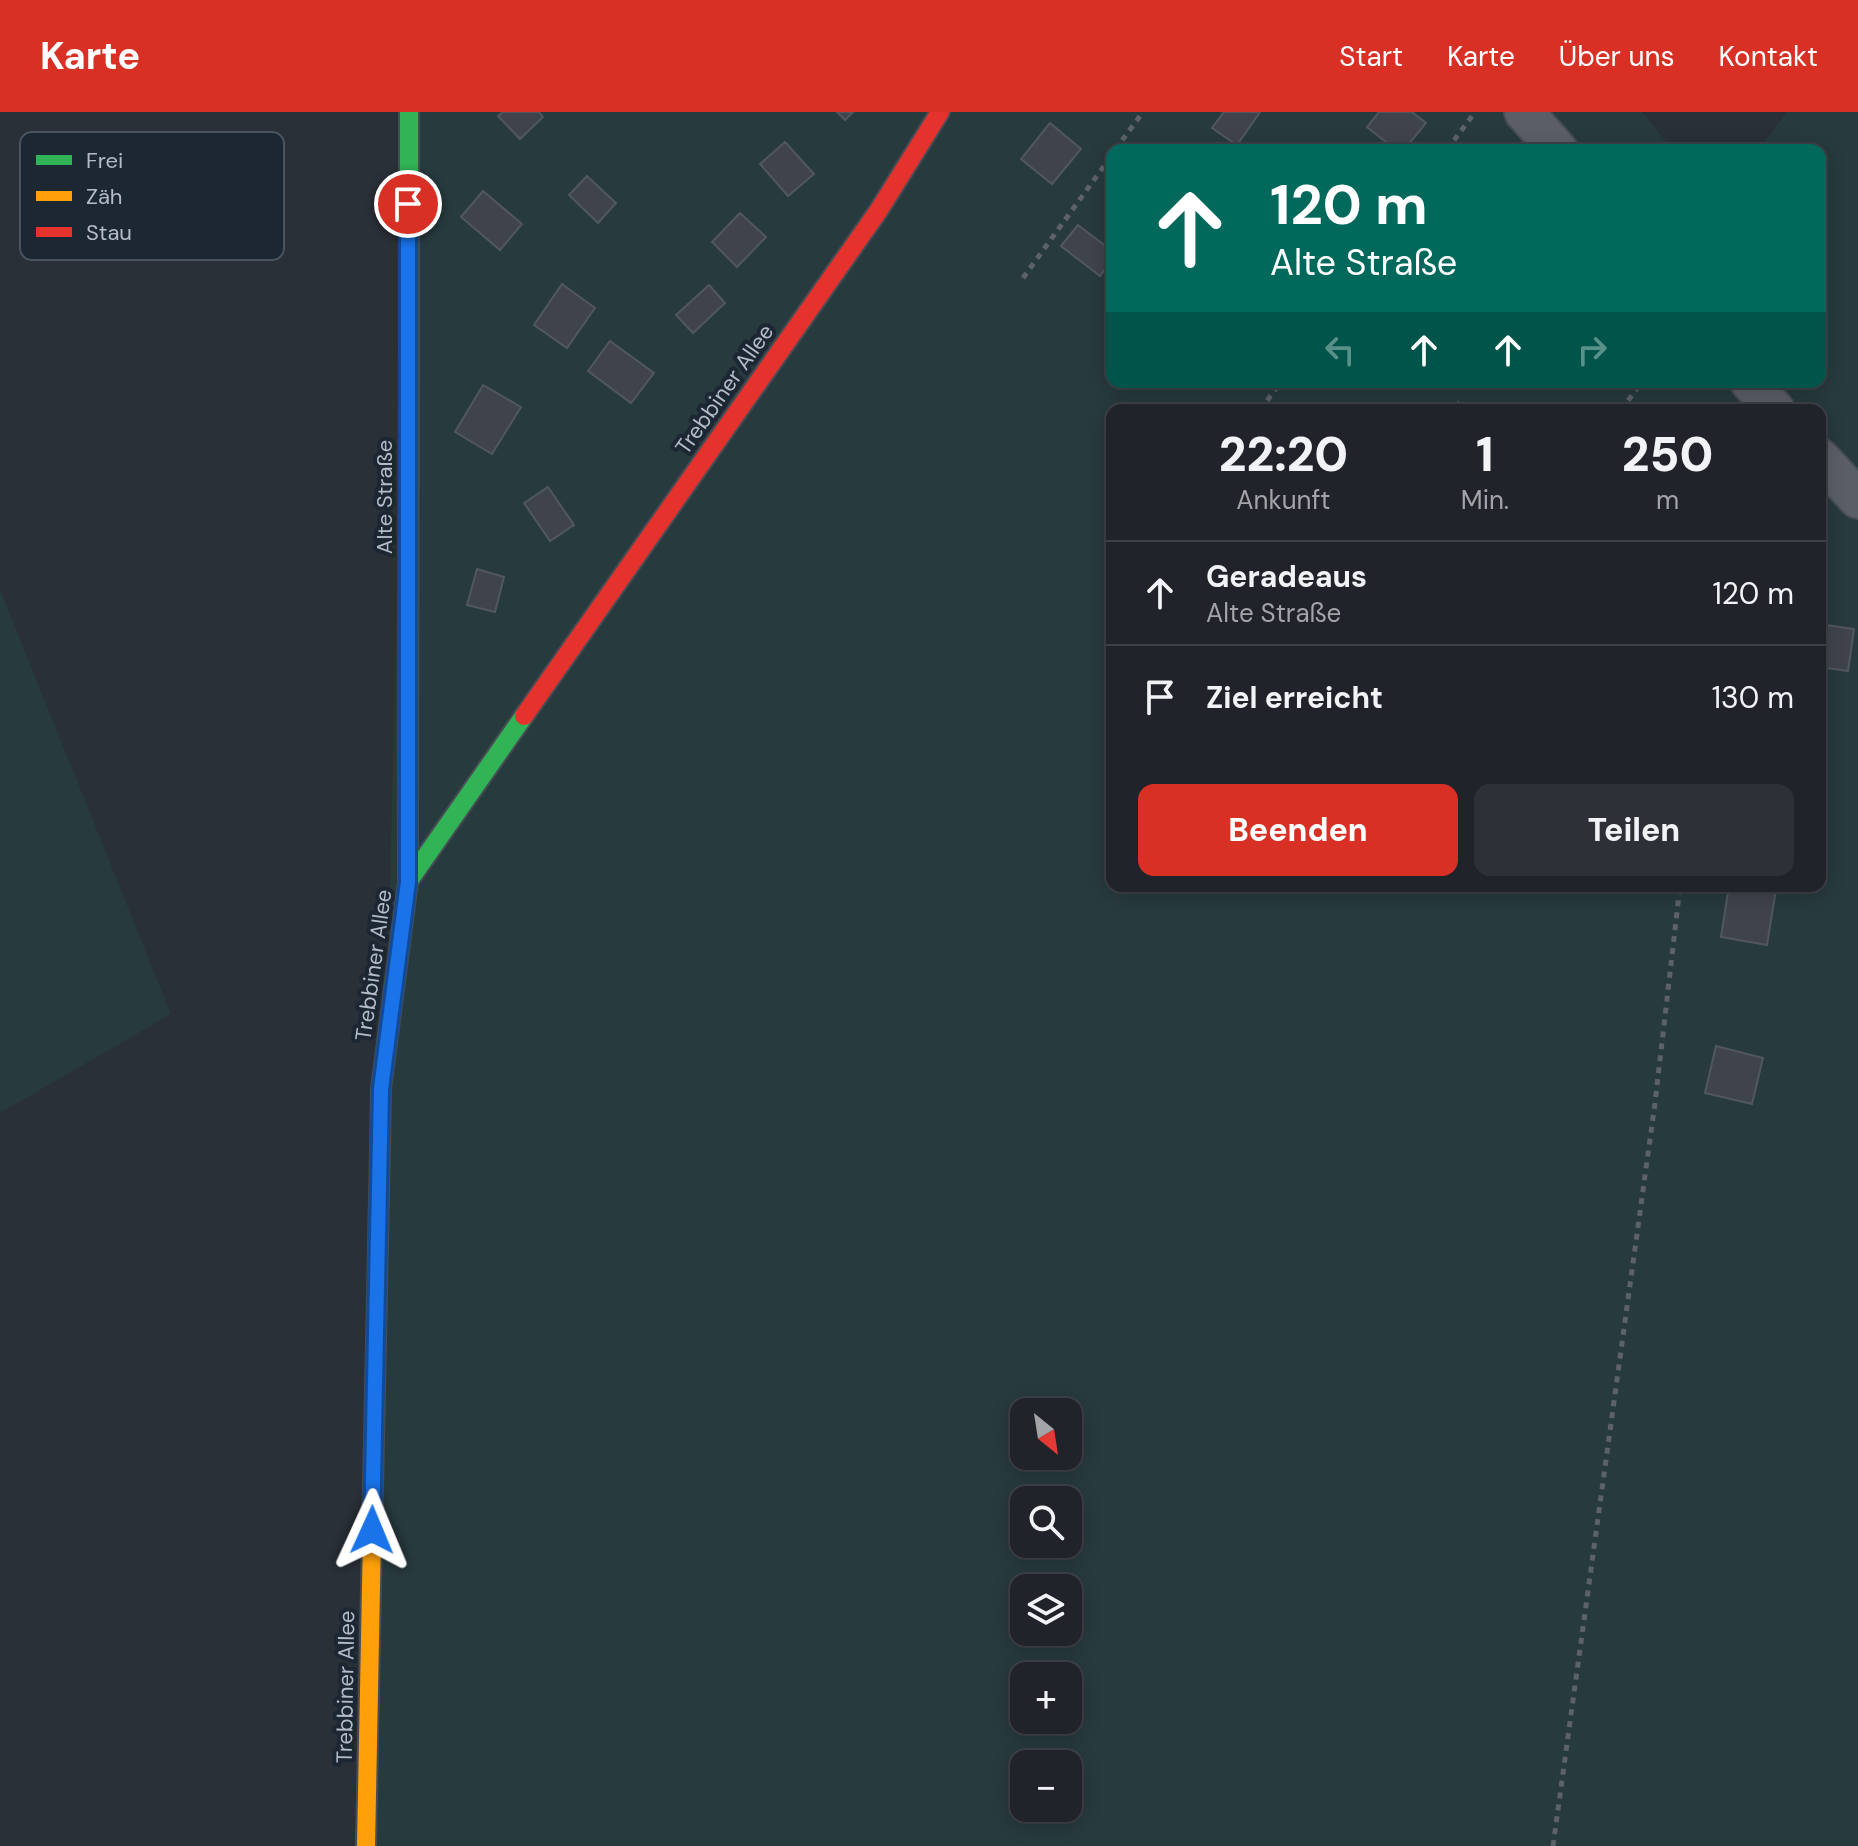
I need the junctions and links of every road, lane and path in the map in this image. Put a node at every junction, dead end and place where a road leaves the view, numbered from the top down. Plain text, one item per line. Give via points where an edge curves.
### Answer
1 (409, 112) edge
2 (940, 112) edge
3 (1143, 112) edge
4 (1475, 112) edge
5 (1524, 112) edge
6 (1120, 144) edge
7 (1451, 144) edge
8 (1553, 144) edge
9 (1106, 163) edge
10 (1023, 278) dead end
11 (1755, 388) edge
12 (1770, 404) edge
13 (1826, 464) edge
14 (1858, 499) edge
15 (408, 882) junction
16 (1679, 892) edge
17 (366, 1846) edge
18 (1553, 1846) edge

1 - 15 street, Alte Straße
2 - 15 street, Trebbiner Allee via 879,210
3 - 6 path
4 - 7 path
5 - 8 street
9 - 10 path
11 - 12 street
13 - 14 street
15 - 17 street, Trebbiner Allee via 381,1089
16 - 18 path

